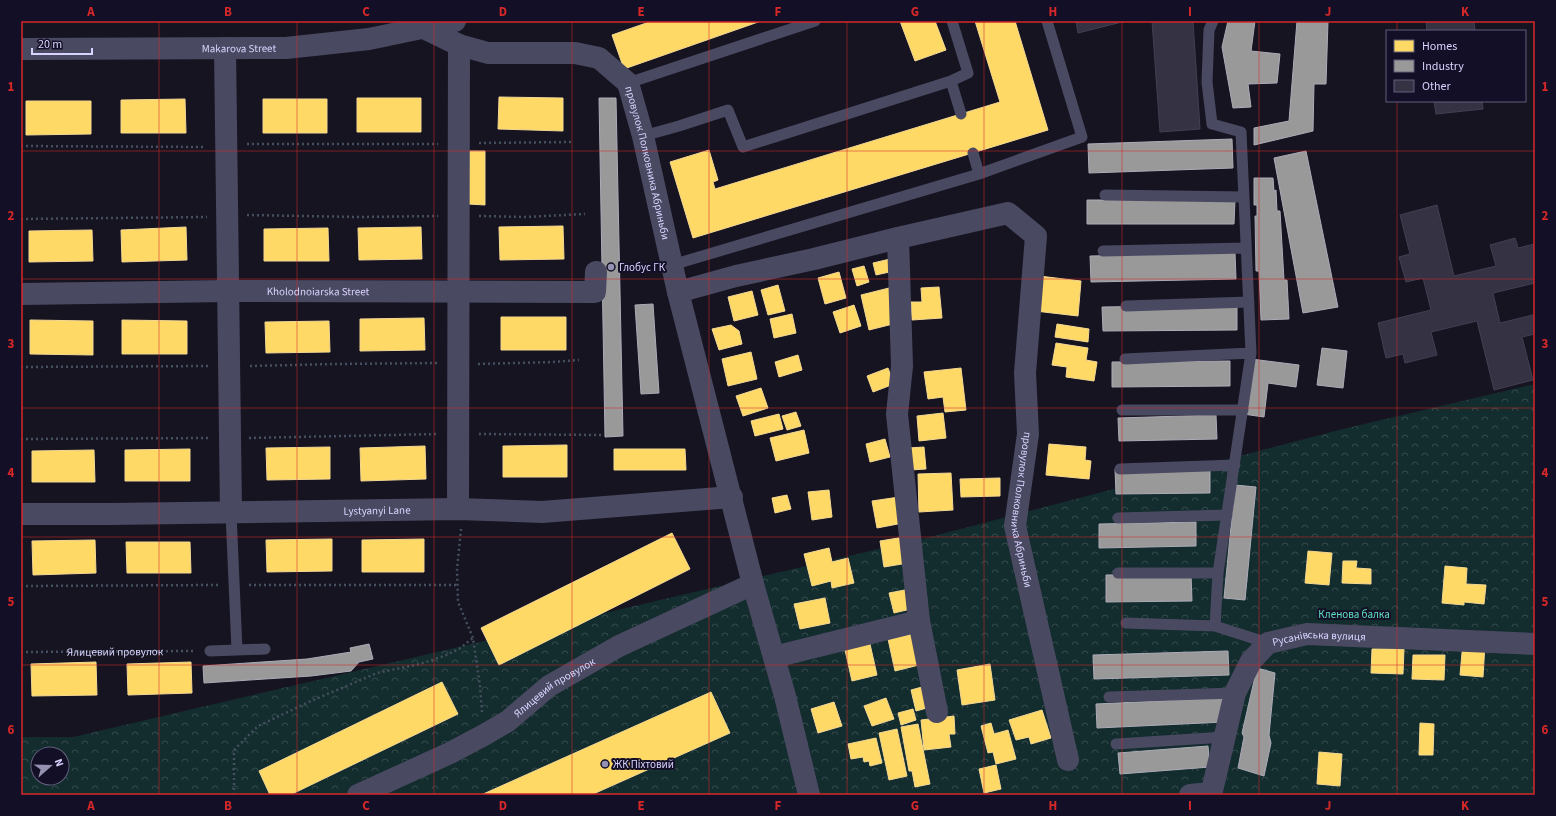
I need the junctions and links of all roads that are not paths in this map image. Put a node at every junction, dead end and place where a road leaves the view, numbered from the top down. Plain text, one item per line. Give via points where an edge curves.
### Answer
1 (455, 21) edge
2 (815, 21) edge
3 (952, 21) edge
4 (1047, 21) edge
5 (1213, 21) edge
6 (424, 28) junction
7 (459, 45) junction
8 (224, 48) junction
9 (21, 49) edge
10 (951, 81) junction
11 (628, 83) junction
12 (961, 114) dead end
13 (643, 136) junction
14 (973, 153) dead end
15 (979, 174) junction
16 (1106, 195) dead end
17 (1244, 197) junction
18 (898, 238) junction
19 (1246, 248) junction
20 (1103, 251) dead end
21 (672, 265) junction
22 (596, 272) dead end
23 (458, 291) junction
24 (229, 292) junction
25 (678, 292) junction
26 (21, 294) edge
27 (1249, 302) junction
28 (1126, 306) dead end
29 (1251, 353) junction
30 (1125, 359) dead end
31 (1122, 410) dead end
32 (1243, 410) junction
33 (1234, 465) junction
34 (1120, 469) dead end
35 (732, 497) junction
36 (458, 509) junction
37 (231, 513) junction
38 (21, 514) edge
39 (1227, 516) junction
40 (1118, 518) dead end
41 (1118, 573) dead end
42 (1218, 573) junction
43 (753, 584) junction
44 (919, 621) junction
45 (1126, 623) dead end
46 (1215, 626) junction
47 (1268, 643) junction
48 (1535, 644) edge
49 (265, 649) dead end
50 (237, 650) junction
51 (210, 651) road end
52 (774, 657) junction
53 (1235, 693) junction
54 (1109, 697) dead end
55 (937, 712) dead end
56 (1225, 737) junction
57 (1116, 744) dead end
58 (1068, 760) dead end
59 (1204, 794) edge
60 (358, 795) edge
61 (809, 795) edge

1 - 6 street, Makarova Street
2 - 11 lane
3 - 10 lane via 968,73
4 - 15 lane via 1082,137
5 - 17 lane via 1209,30 1206,82 1212,124 1241,132
6 - 7 street, провулок Полковника Абриньби
6 - 8 street, Makarova Street via 328,44 286,48
7 - 11 street, провулок Полковника Абриньби via 488,53 586,55 599,58
7 - 23 street
8 - 9 street, Makarova Street
8 - 24 street
10 - 12 lane
10 - 13 lane via 743,147 728,110
11 - 13 street, провулок Полковника Абриньби
13 - 21 street, провулок Полковника Абриньби
14 - 15 lane
15 - 21 lane
16 - 17 lane
17 - 19 lane
18 - 25 street, провулок Полковника Абриньби
18 - 44 street via 902,366 897,414
18 - 58 street, провулок Полковника Абриньби via 1008,213 1036,236 1025,373 1028,434 1015,526
19 - 20 lane
19 - 27 lane
21 - 25 street, провулок Полковника Абриньби
22 - 23 street, Kholodnoiarska Street via 595,292
23 - 24 street, Kholodnoiarska Street
23 - 36 street
24 - 26 street, Kholodnoiarska Street
24 - 37 street
25 - 35 street, провулок Полковника Абриньби
27 - 28 lane
27 - 29 lane
29 - 30 lane
29 - 32 lane
31 - 32 lane
32 - 33 lane
33 - 34 lane
33 - 39 lane
35 - 36 street, Lystyanyi Lane via 542,512
35 - 43 street, провулок Полковника Абриньби
36 - 37 street, Lystyanyi Lane
37 - 38 street, Lystyanyi Lane
37 - 50 lane
39 - 40 lane
39 - 42 lane
41 - 42 lane
42 - 46 lane
43 - 52 street, провулок Полковника Абриньби
43 - 60 street, Ялицевий провулок via 619,646 549,686 508,721 484,735
44 - 52 street
44 - 55 street
45 - 46 lane
46 - 47 lane
47 - 48 street, Русанівська вулиця via 1307,634
47 - 53 street, Русанівська вулиця via 1251,661
49 - 50 lane
50 - 51 lane
52 - 61 street, провулок Полковника Абриньби
53 - 54 lane
53 - 56 street, Русанівська вулиця
56 - 57 lane
56 - 59 street, Русанівська вулиця

